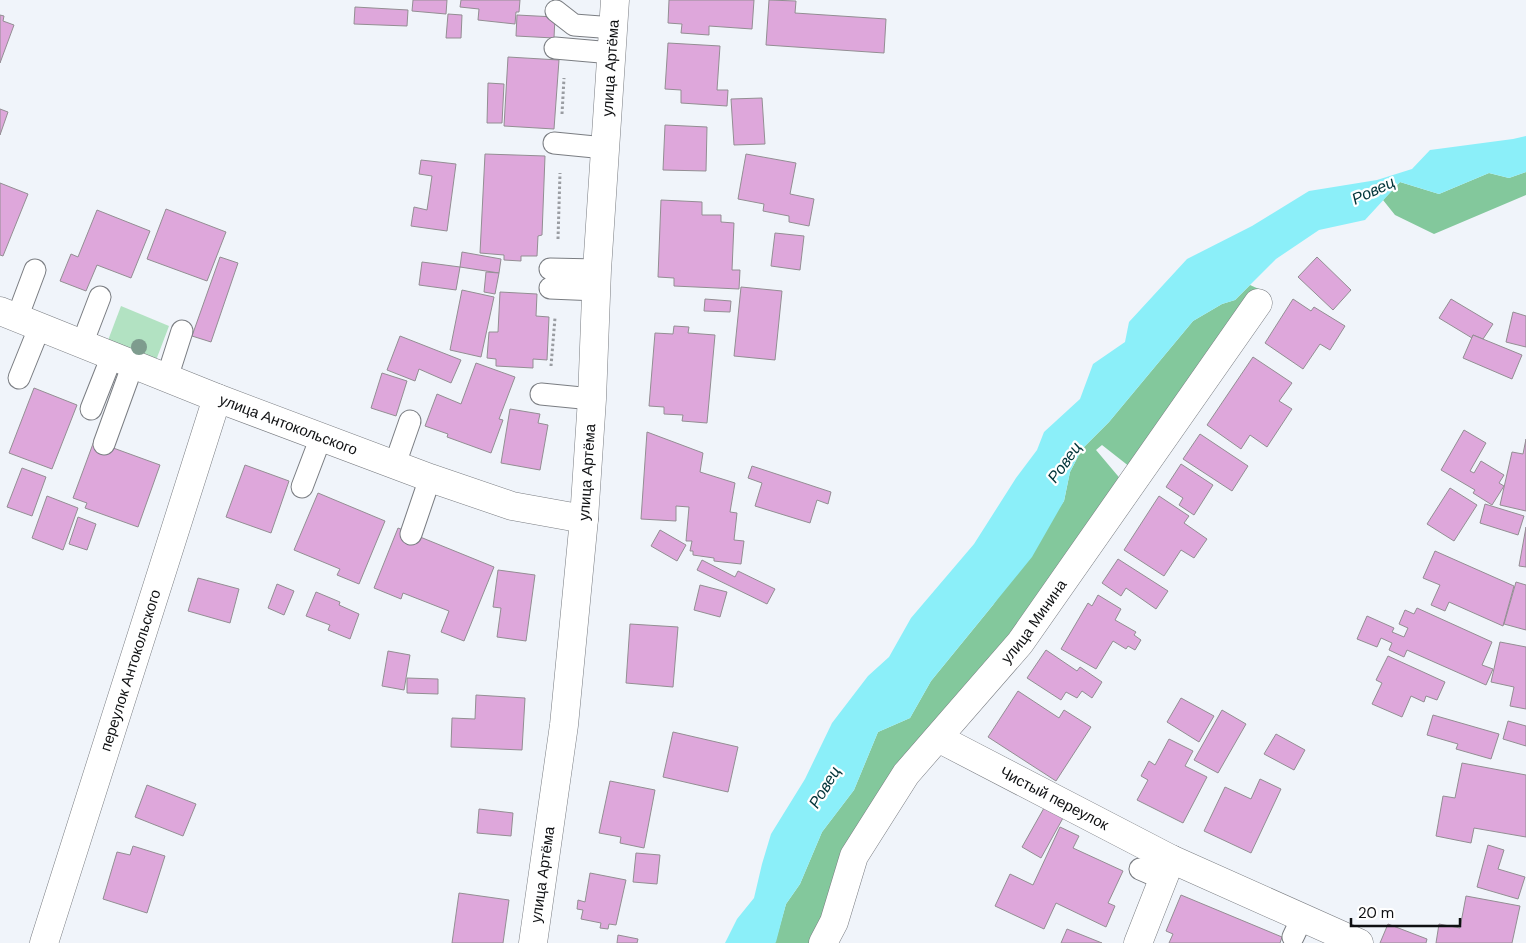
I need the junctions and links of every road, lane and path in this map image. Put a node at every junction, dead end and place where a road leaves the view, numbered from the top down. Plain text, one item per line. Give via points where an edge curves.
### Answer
1 (615, 0) edge
2 (556, 11) dead end
3 (613, 40) junction
4 (560, 49) joint
5 (557, 143) junction
6 (605, 148) junction
7 (35, 270) dead end
8 (553, 278) junction
9 (597, 280) junction
10 (100, 297) dead end
11 (1258, 303) dead end
12 (19, 318) edge
13 (182, 331) dead end
14 (82, 344) junction
15 (122, 360) junction
16 (19, 378) dead end
17 (166, 378) junction
18 (546, 394) joint
19 (218, 398) junction
20 (592, 399) junction
21 (91, 409) dead end
22 (410, 420) dead end
23 (321, 437) junction
24 (104, 444) dead end
25 (395, 464) junction
26 (430, 478) junction
27 (302, 487) dead end
28 (584, 519) junction
29 (411, 534) dead end
30 (938, 738) junction
31 (1158, 869) junction
32 (44, 943) edge
33 (533, 943) edge
34 (823, 943) edge
35 (1138, 943) edge
36 (1359, 943) edge

1 - 3 street, улица Артёма
2 - 3 lane via 574,24
3 - 4 lane
3 - 6 street, улица Артёма
4 - 5 path
5 - 6 lane
5 - 8 path
6 - 9 street, улица Артёма
7 - 12 lane
8 - 9 lane
8 - 18 path
9 - 20 street, улица Артёма
10 - 14 lane
11 - 30 street, улица Минина via 1020,642
12 - 14 street, улица Антокольского
12 - 16 lane
13 - 17 lane
14 - 15 street, улица Антокольского
15 - 17 street, улица Антокольского
15 - 21 lane
15 - 24 lane
17 - 19 street, улица Антокольского
18 - 20 lane
19 - 23 street, улица Антокольского
19 - 32 street, переулок Антокольского
20 - 28 street, улица Артёма
22 - 25 lane
23 - 25 street, улица Антокольского
23 - 27 lane
25 - 26 street, улица Антокольского
26 - 28 street, улица Антокольского via 512,506
26 - 29 lane
28 - 33 street, улица Артёма via 564,725
30 - 31 street, Чистый переулок
30 - 34 street, улица Минина via 906,774 854,856 834,922
31 - 35 street
31 - 36 street, Чистый переулок via 1246,883 1298,927

